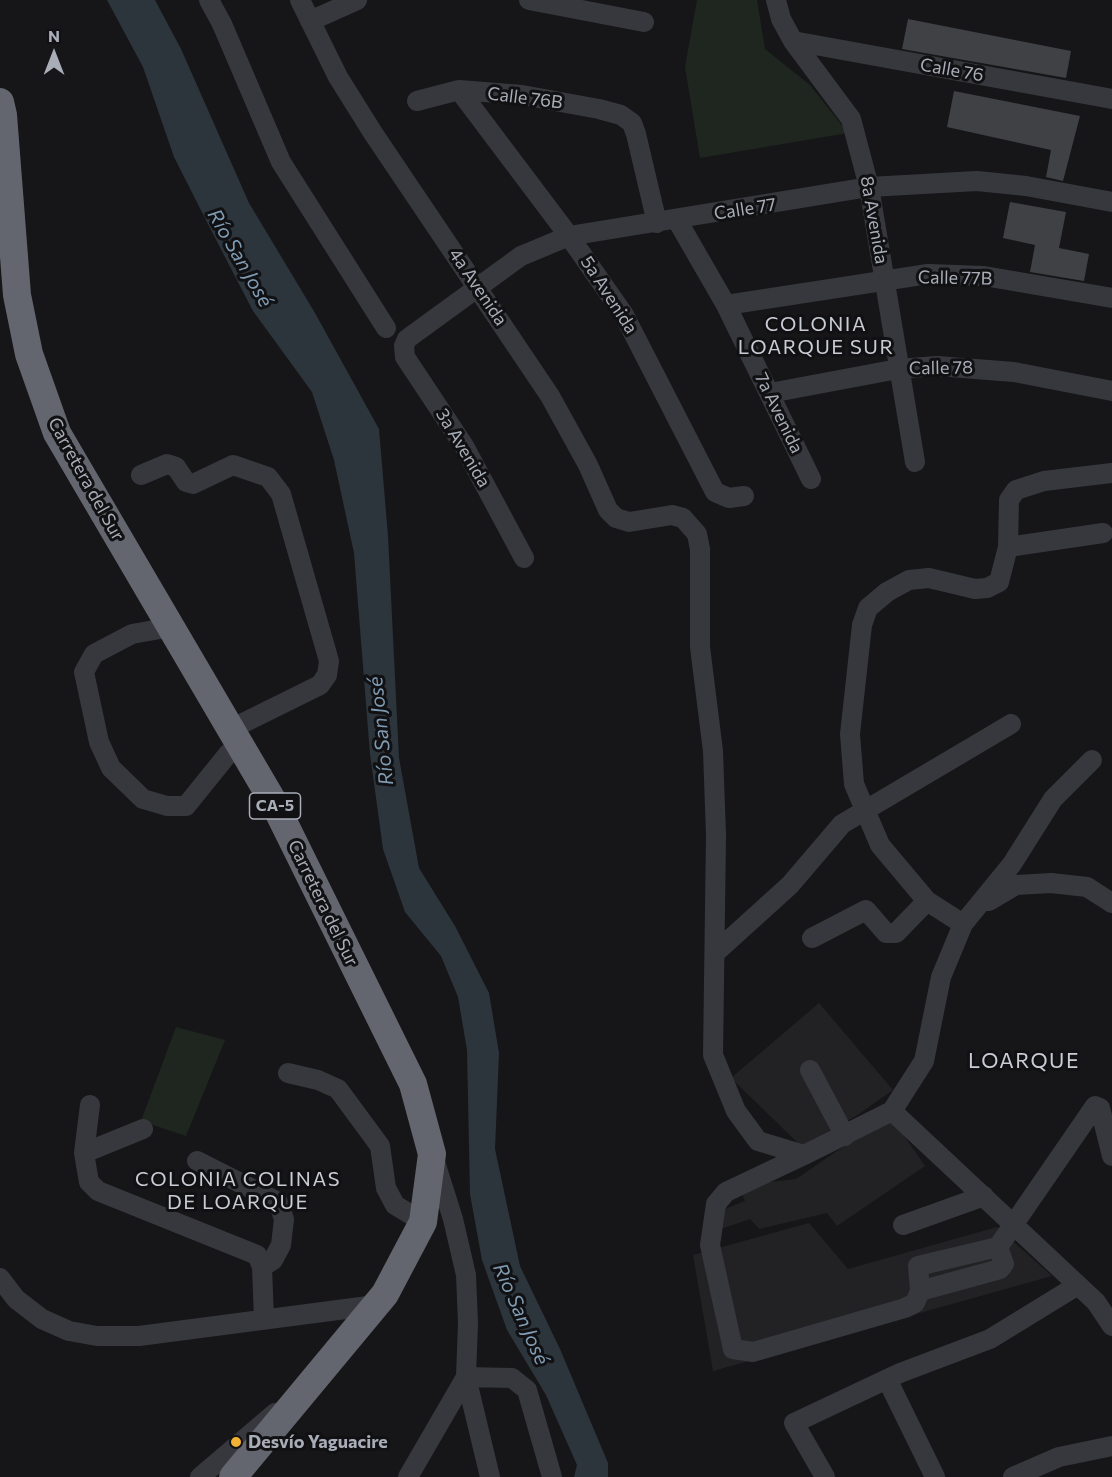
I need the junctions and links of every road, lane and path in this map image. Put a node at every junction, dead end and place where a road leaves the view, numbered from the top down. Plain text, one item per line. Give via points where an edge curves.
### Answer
1 (209, 0) edge
2 (300, 0) edge
3 (357, 0) edge
4 (529, 0) edge
5 (776, 0) edge
6 (310, 21) junction
7 (644, 22) dead end
8 (793, 41) junction
9 (459, 90) junction
10 (1112, 99) edge
11 (417, 101) dead end
12 (0, 102) edge
13 (632, 123) joint
14 (869, 187) junction
15 (1112, 202) edge
16 (667, 221) junction
17 (569, 236) junction
18 (885, 280) junction
19 (479, 288) junction
20 (1112, 298) edge
21 (726, 305) junction
22 (386, 328) dead end
23 (407, 339) joint
24 (898, 369) junction
25 (1112, 391) edge
26 (770, 393) junction
27 (915, 462) dead end
28 (1112, 473) edge
29 (141, 475) dead end
30 (811, 479) dead end
31 (744, 496) dead end
32 (1103, 533) dead end
33 (1008, 547) junction
34 (524, 558) dead end
35 (171, 627) junction
36 (1011, 724) dead end
37 (235, 737) junction
38 (1092, 760) dead end
39 (864, 811) junction
40 (927, 901) junction
41 (1112, 903) edge
42 (976, 909) junction
43 (963, 924) junction
44 (812, 938) dead end
45 (716, 952) junction
46 (810, 1070) dead end
47 (288, 1073) dead end
48 (90, 1105) dead end
49 (892, 1112) junction
50 (143, 1129) dead end
51 (845, 1136) junction
52 (84, 1153) junction
53 (432, 1154) junction
54 (804, 1155) junction
55 (1112, 1156) edge
56 (197, 1161) dead end
57 (984, 1196) junction
58 (423, 1222) junction
59 (903, 1225) dead end
60 (1015, 1226) junction
61 (262, 1267) junction
62 (0, 1278) edge
63 (1078, 1285) junction
64 (376, 1305) junction
65 (264, 1319) junction
66 (1112, 1326) edge
67 (466, 1377) junction
68 (887, 1379) junction
69 (299, 1395) junction
70 (1112, 1446) edge
71 (200, 1477) edge
72 (233, 1477) edge
73 (408, 1477) edge
74 (490, 1477) edge
75 (552, 1477) edge
76 (825, 1477) edge
77 (935, 1477) edge
78 (1013, 1477) edge

1 - 22 street via 281,162
2 - 6 street, 4a Avenida
3 - 6 street
4 - 7 street
5 - 8 street, 8a Avenida
6 - 19 street, 4a Avenida via 373,133
8 - 10 street, Calle 76
8 - 14 street, 8a Avenida via 851,119
9 - 11 street, Calle 76B
9 - 13 street, Calle 76B via 522,95 599,109
9 - 17 street, 5a Avenida
12 - 35 highway, Carretera del Sur / CA-5 via 17,295 29,354 57,433
13 - 16 street, 7a Avenida
14 - 15 street, Calle 77 via 977,181
14 - 16 street, Calle 77
14 - 18 street, 8a Avenida
16 - 17 street, Calle 77
16 - 21 street, 7a Avenida
17 - 19 street, Calle 77 via 521,256
17 - 31 street, 5a Avenida via 624,315 716,492 729,498
18 - 20 street, Calle 77B via 928,274 984,276
18 - 21 street, Calle 77B
18 - 24 street, 8a Avenida
19 - 23 street, Calle 77
19 - 45 street, 4a Avenida via 550,396 608,510 629,522 672,515 682,518 697,534 700,647 713,751
21 - 26 street, 7a Avenida
23 - 34 street, 3a Avenida via 405,357 464,446
24 - 25 street, Calle 78 via 973,366
24 - 26 street, Calle 78
24 - 27 street, 8a Avenida
26 - 30 street, 7a Avenida
28 - 33 street via 1044,481 1016,490 1009,500
29 - 37 street via 167,464 176,467 186,482 193,484 233,465 268,477 281,494 329,661 327,675 320,685
32 - 33 street
33 - 39 street via 999,582 987,588 975,589 929,578 909,580 887,591 868,608 862,625 850,734 854,784
35 - 37 highway, Carretera del Sur / CA-5
35 - 37 street via 132,634 94,654 84,672 99,742 111,768 142,799 186,806 228,754
36 - 39 street
37 - 53 highway, Carretera del Sur / CA-5 via 274,804 413,1084
38 - 42 street via 1053,799 1012,864
39 - 40 street via 880,845
39 - 45 street via 842,824 790,885
40 - 43 street
40 - 44 street via 896,933 886,933 866,910
41 - 42 street via 1087,887 1051,883 1016,885
42 - 43 street
43 - 49 street via 941,977 924,1060
45 - 54 street via 713,1055 736,1111 758,1141
46 - 51 street
47 - 58 street via 338,1089 380,1146 386,1188 395,1205
48 - 52 street
49 - 51 street
49 - 57 street
50 - 52 street
51 - 54 street
52 - 61 street via 87,1178 98,1191 257,1255
53 - 58 highway, Carretera del Sur / CA-5
53 - 67 street via 466,1275
54 - 60 street via 726,1192 716,1204 710,1245 733,1349 753,1352 905,1308 915,1303 920,1291 918,1266 998,1247
55 - 60 street via 1101,1108 1095,1106
56 - 61 street via 278,1202 284,1219 281,1245 273,1260
57 - 59 street
57 - 60 street
58 - 64 highway, Carretera del Sur / CA-5
60 - 63 street
61 - 65 street
62 - 65 street via 16,1299 42,1319 69,1331 97,1336 139,1336
63 - 66 street via 1096,1302
63 - 68 street via 990,1339
64 - 65 street
64 - 69 highway, Carretera del Sur / CA-5
67 - 73 street
67 - 74 street
67 - 75 street via 512,1378 527,1390
68 - 76 street via 795,1423
68 - 77 street
69 - 71 street
69 - 72 highway, Carretera del Sur / CA-5
70 - 78 street via 1059,1456

